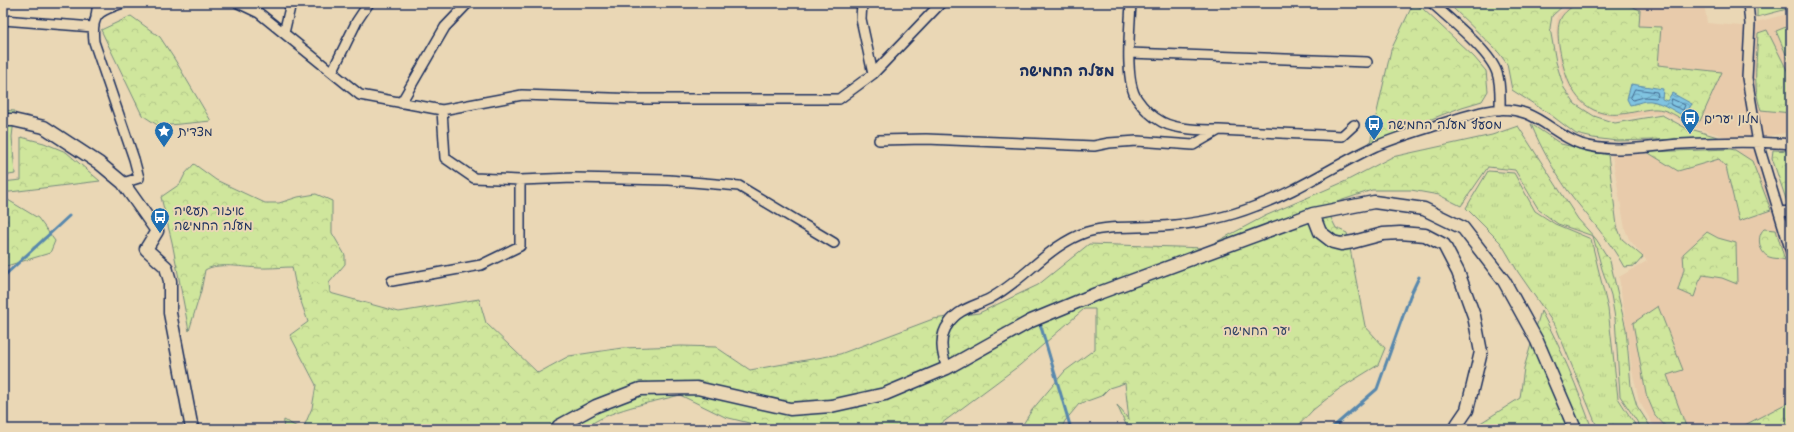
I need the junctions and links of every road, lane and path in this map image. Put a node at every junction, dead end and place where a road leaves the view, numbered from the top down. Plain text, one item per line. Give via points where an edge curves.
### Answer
1 (98, 3) edge
2 (123, 3) edge
3 (238, 3) edge
4 (292, 3) edge
5 (369, 3) edge
6 (468, 3) edge
7 (862, 3) edge
8 (941, 3) edge
9 (1132, 3) edge
10 (1432, 3) edge
11 (1748, 3) edge
12 (96, 16) junction
13 (3, 20) edge
14 (92, 27) junction
15 (284, 34) junction
16 (1129, 53) junction
17 (1367, 62) dead end
18 (332, 72) junction
19 (872, 74) junction
20 (401, 104) junction
21 (442, 110) junction
22 (1500, 110) junction
23 (3, 120) edge
24 (1354, 125) dead end
25 (1220, 130) junction
26 (879, 140) dead end
27 (1758, 143) junction
28 (1791, 144) edge
29 (520, 180) junction
30 (123, 183) junction
31 (1780, 212) junction
32 (1791, 212) edge
33 (1312, 214) junction
34 (834, 243) dead end
35 (1791, 252) edge
36 (392, 282) dead end
37 (947, 368) junction
38 (192, 429) edge
39 (557, 429) edge
40 (1454, 429) edge
41 (1575, 429) edge

1 - 12 street
2 - 12 street via 105,9
3 - 15 street via 259,13
4 - 15 street
5 - 18 street via 357,21
6 - 20 street via 445,27
7 - 19 street via 861,19
8 - 19 street
9 - 16 street
10 - 22 street via 1470,38 1494,67 1500,82
11 - 27 street via 1750,24 1747,78
12 - 14 street
13 - 14 street
14 - 30 street via 94,42 139,178
15 - 18 street
16 - 17 street
16 - 25 street via 1130,75 1136,98 1148,110 1163,122
18 - 20 street via 360,95
19 - 21 street via 839,99 639,99 522,95
20 - 21 street
21 - 29 street via 445,158 474,178
22 - 27 street via 1512,110 1534,116 1572,140 1596,147 1623,149 1683,144
22 - 37 street via 1464,117 1376,146 1279,197 1238,213 1189,224 1101,229 1076,237 1052,249 1010,286 958,314 948,323 942,343
23 - 30 main road via 44,127 99,163
24 - 25 street via 1342,136
25 - 26 street via 1194,145 1137,142 1094,146 926,139
27 - 28 street
27 - 31 street
29 - 34 street via 669,180 739,186
29 - 36 street via 520,246 481,265
30 - 38 main road via 157,231 146,249 166,267 170,280 170,313
31 - 32 street
31 - 35 street
33 - 37 main road via 1050,313
33 - 40 main road via 1320,232 1333,242 1341,244 1383,234 1400,233 1425,235 1444,245 1458,272 1474,316 1481,352 1467,410
33 - 41 main road via 1374,202 1424,209 1462,228 1504,281 1537,341
37 - 39 main road via 885,394 831,406 790,409 697,388 640,389 596,406

